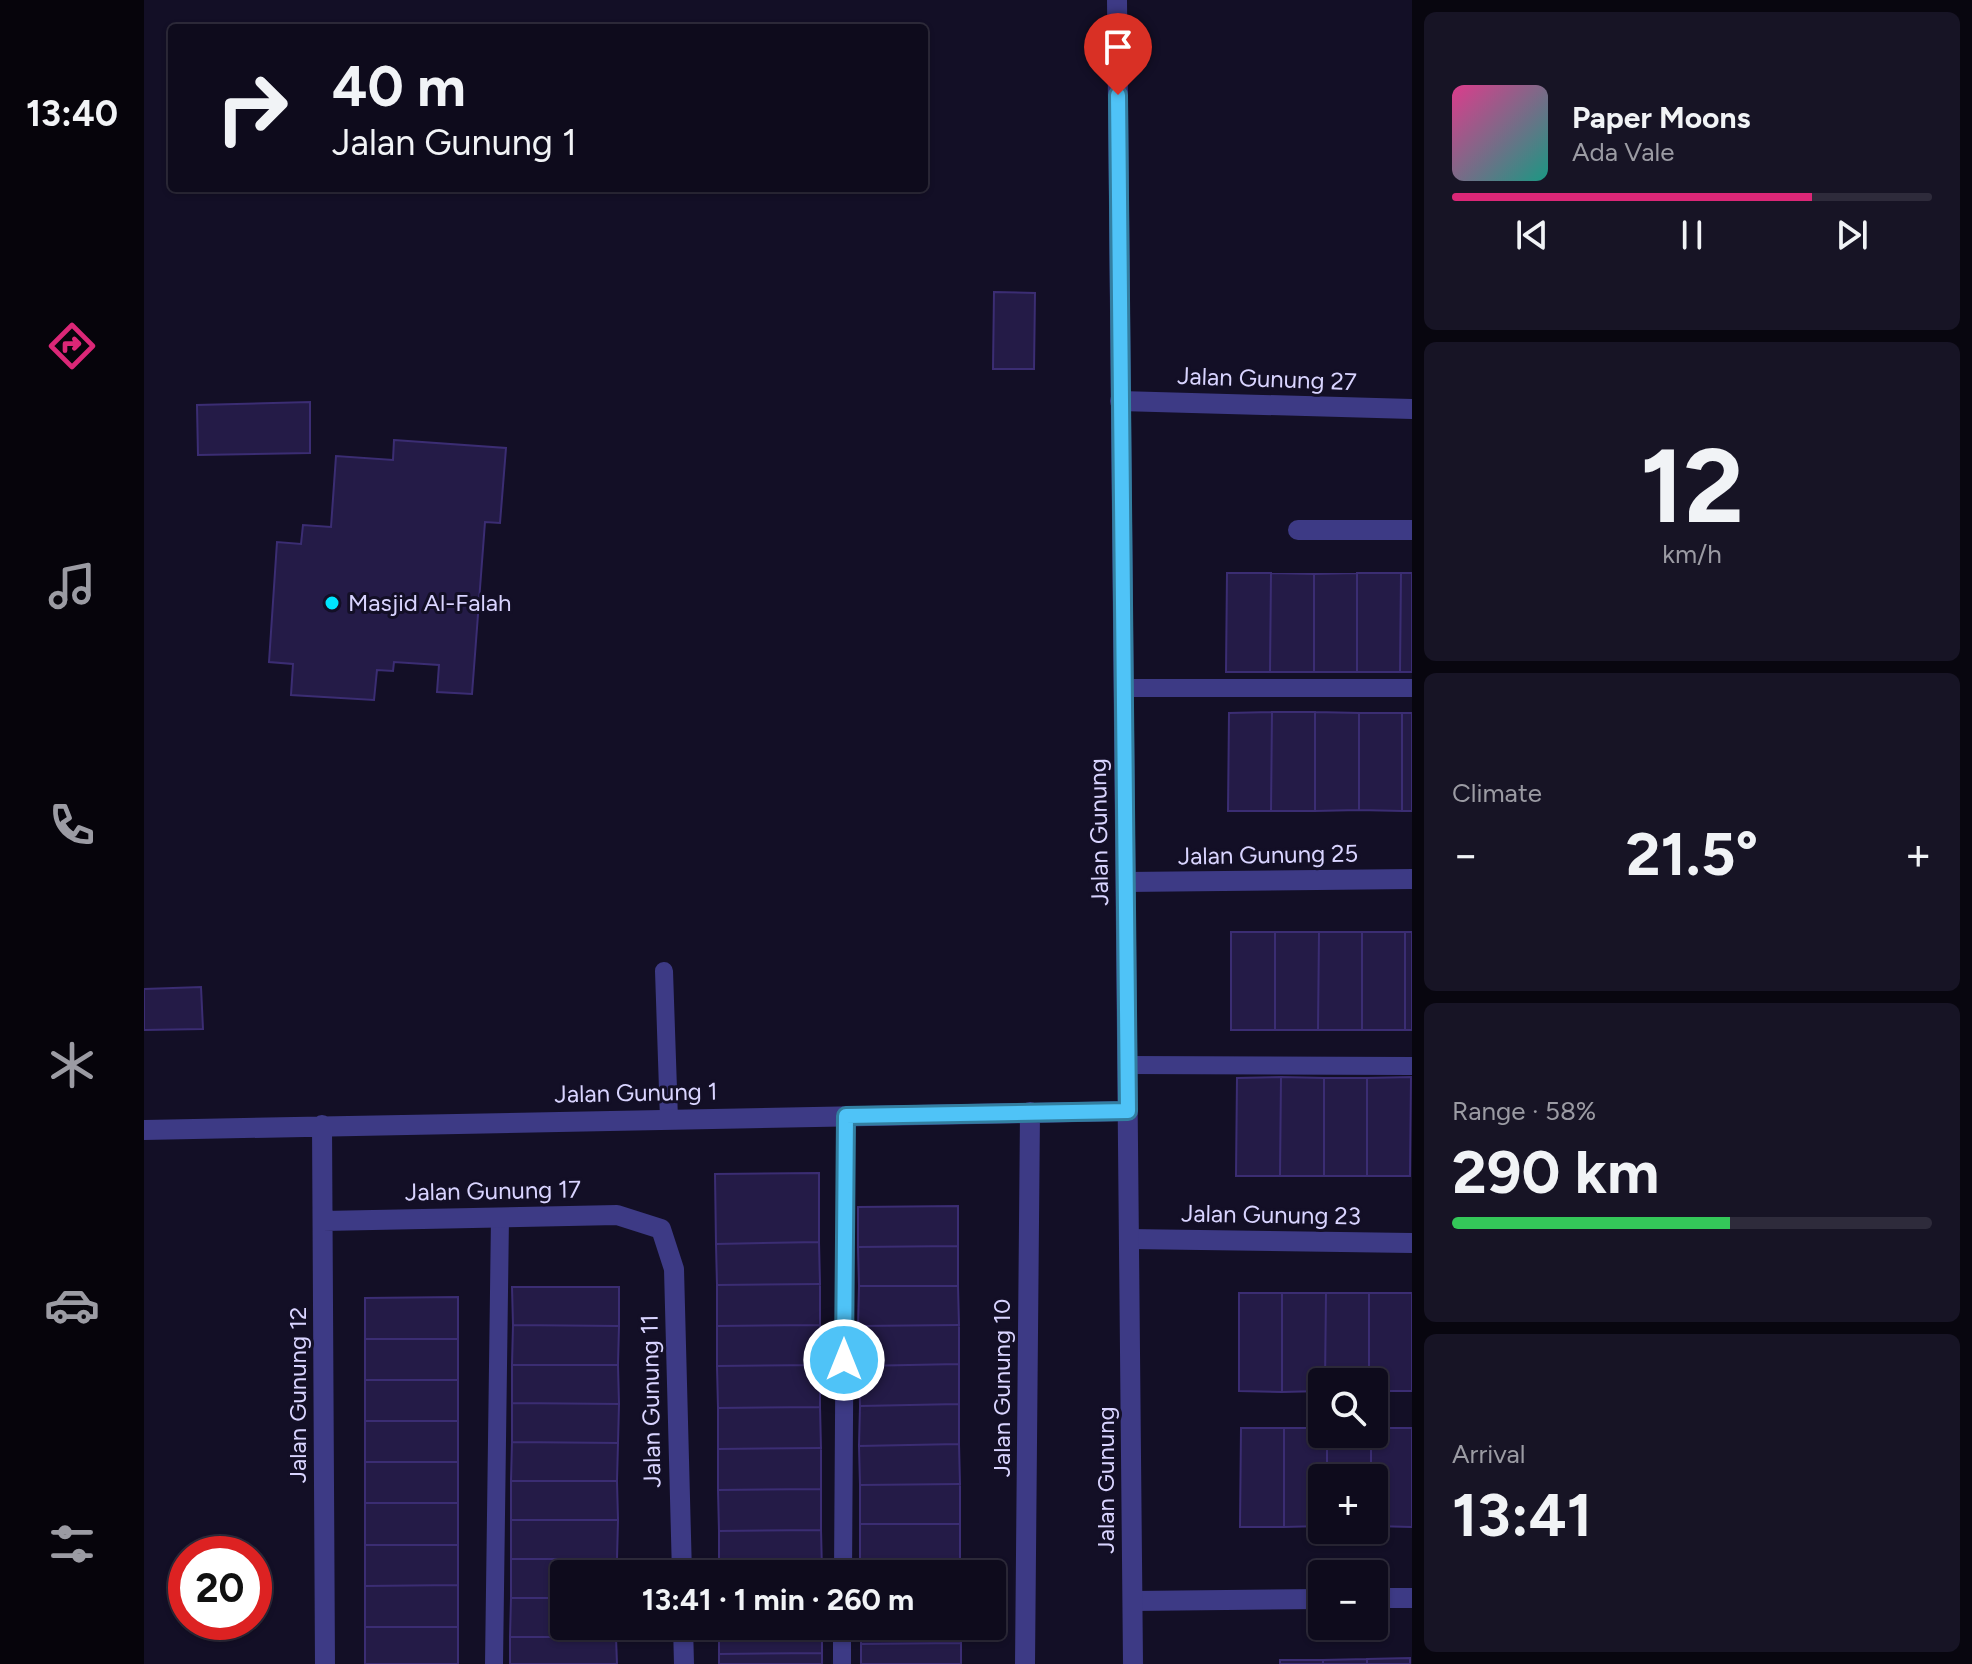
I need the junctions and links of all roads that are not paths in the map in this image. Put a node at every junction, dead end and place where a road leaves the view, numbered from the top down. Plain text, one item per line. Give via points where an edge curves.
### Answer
1 (1117, 0) edge
2 (1120, 401) junction
3 (1412, 409) edge
4 (1298, 530) dead end
5 (1412, 530) edge
6 (1124, 688) junction
7 (1412, 688) edge
8 (1412, 879) edge
9 (1126, 882) junction
10 (664, 971) dead end
11 (1127, 1065) junction
12 (1412, 1066) edge
13 (1128, 1111) junction
14 (1030, 1112) junction
15 (846, 1116) junction
16 (669, 1119) junction
17 (322, 1125) junction
18 (144, 1130) edge
19 (500, 1217) junction
20 (323, 1221) junction
21 (661, 1229) joint
22 (1129, 1239) junction
23 (1412, 1243) edge
24 (682, 1560) edge
25 (843, 1560) edge
26 (1388, 1598) edge
27 (1412, 1598) edge
28 (1308, 1599) edge
29 (1133, 1601) junction
30 (683, 1640) edge
31 (842, 1640) edge
32 (325, 1664) edge
33 (494, 1664) edge
34 (684, 1664) edge
35 (842, 1664) edge
36 (1025, 1664) edge
37 (1133, 1664) edge

1 - 2 street, Jalan Gunung
2 - 3 street, Jalan Gunung 27
2 - 6 street, Jalan Gunung
4 - 5 street
6 - 7 lane
6 - 9 street, Jalan Gunung
8 - 9 street, Jalan Gunung 25
9 - 11 street, Jalan Gunung
10 - 16 lane
11 - 12 lane
11 - 13 street, Jalan Gunung
13 - 14 street, Jalan Gunung 1
13 - 22 street, Jalan Gunung
14 - 15 street, Jalan Gunung 1
14 - 36 street, Jalan Gunung 10
15 - 16 street, Jalan Gunung 1
15 - 25 lane
16 - 17 street, Jalan Gunung 1
17 - 18 street, Jalan Gunung 1
17 - 20 street, Jalan Gunung 12
19 - 20 street, Jalan Gunung 17
19 - 21 street, Jalan Gunung 17 via 617,1215
19 - 33 lane
20 - 32 street, Jalan Gunung 12
21 - 24 street, Jalan Gunung 11 via 674,1269
22 - 23 street, Jalan Gunung 23
22 - 29 street, Jalan Gunung
26 - 27 street
28 - 29 street
29 - 37 street, Jalan Gunung
30 - 34 street
31 - 35 lane

